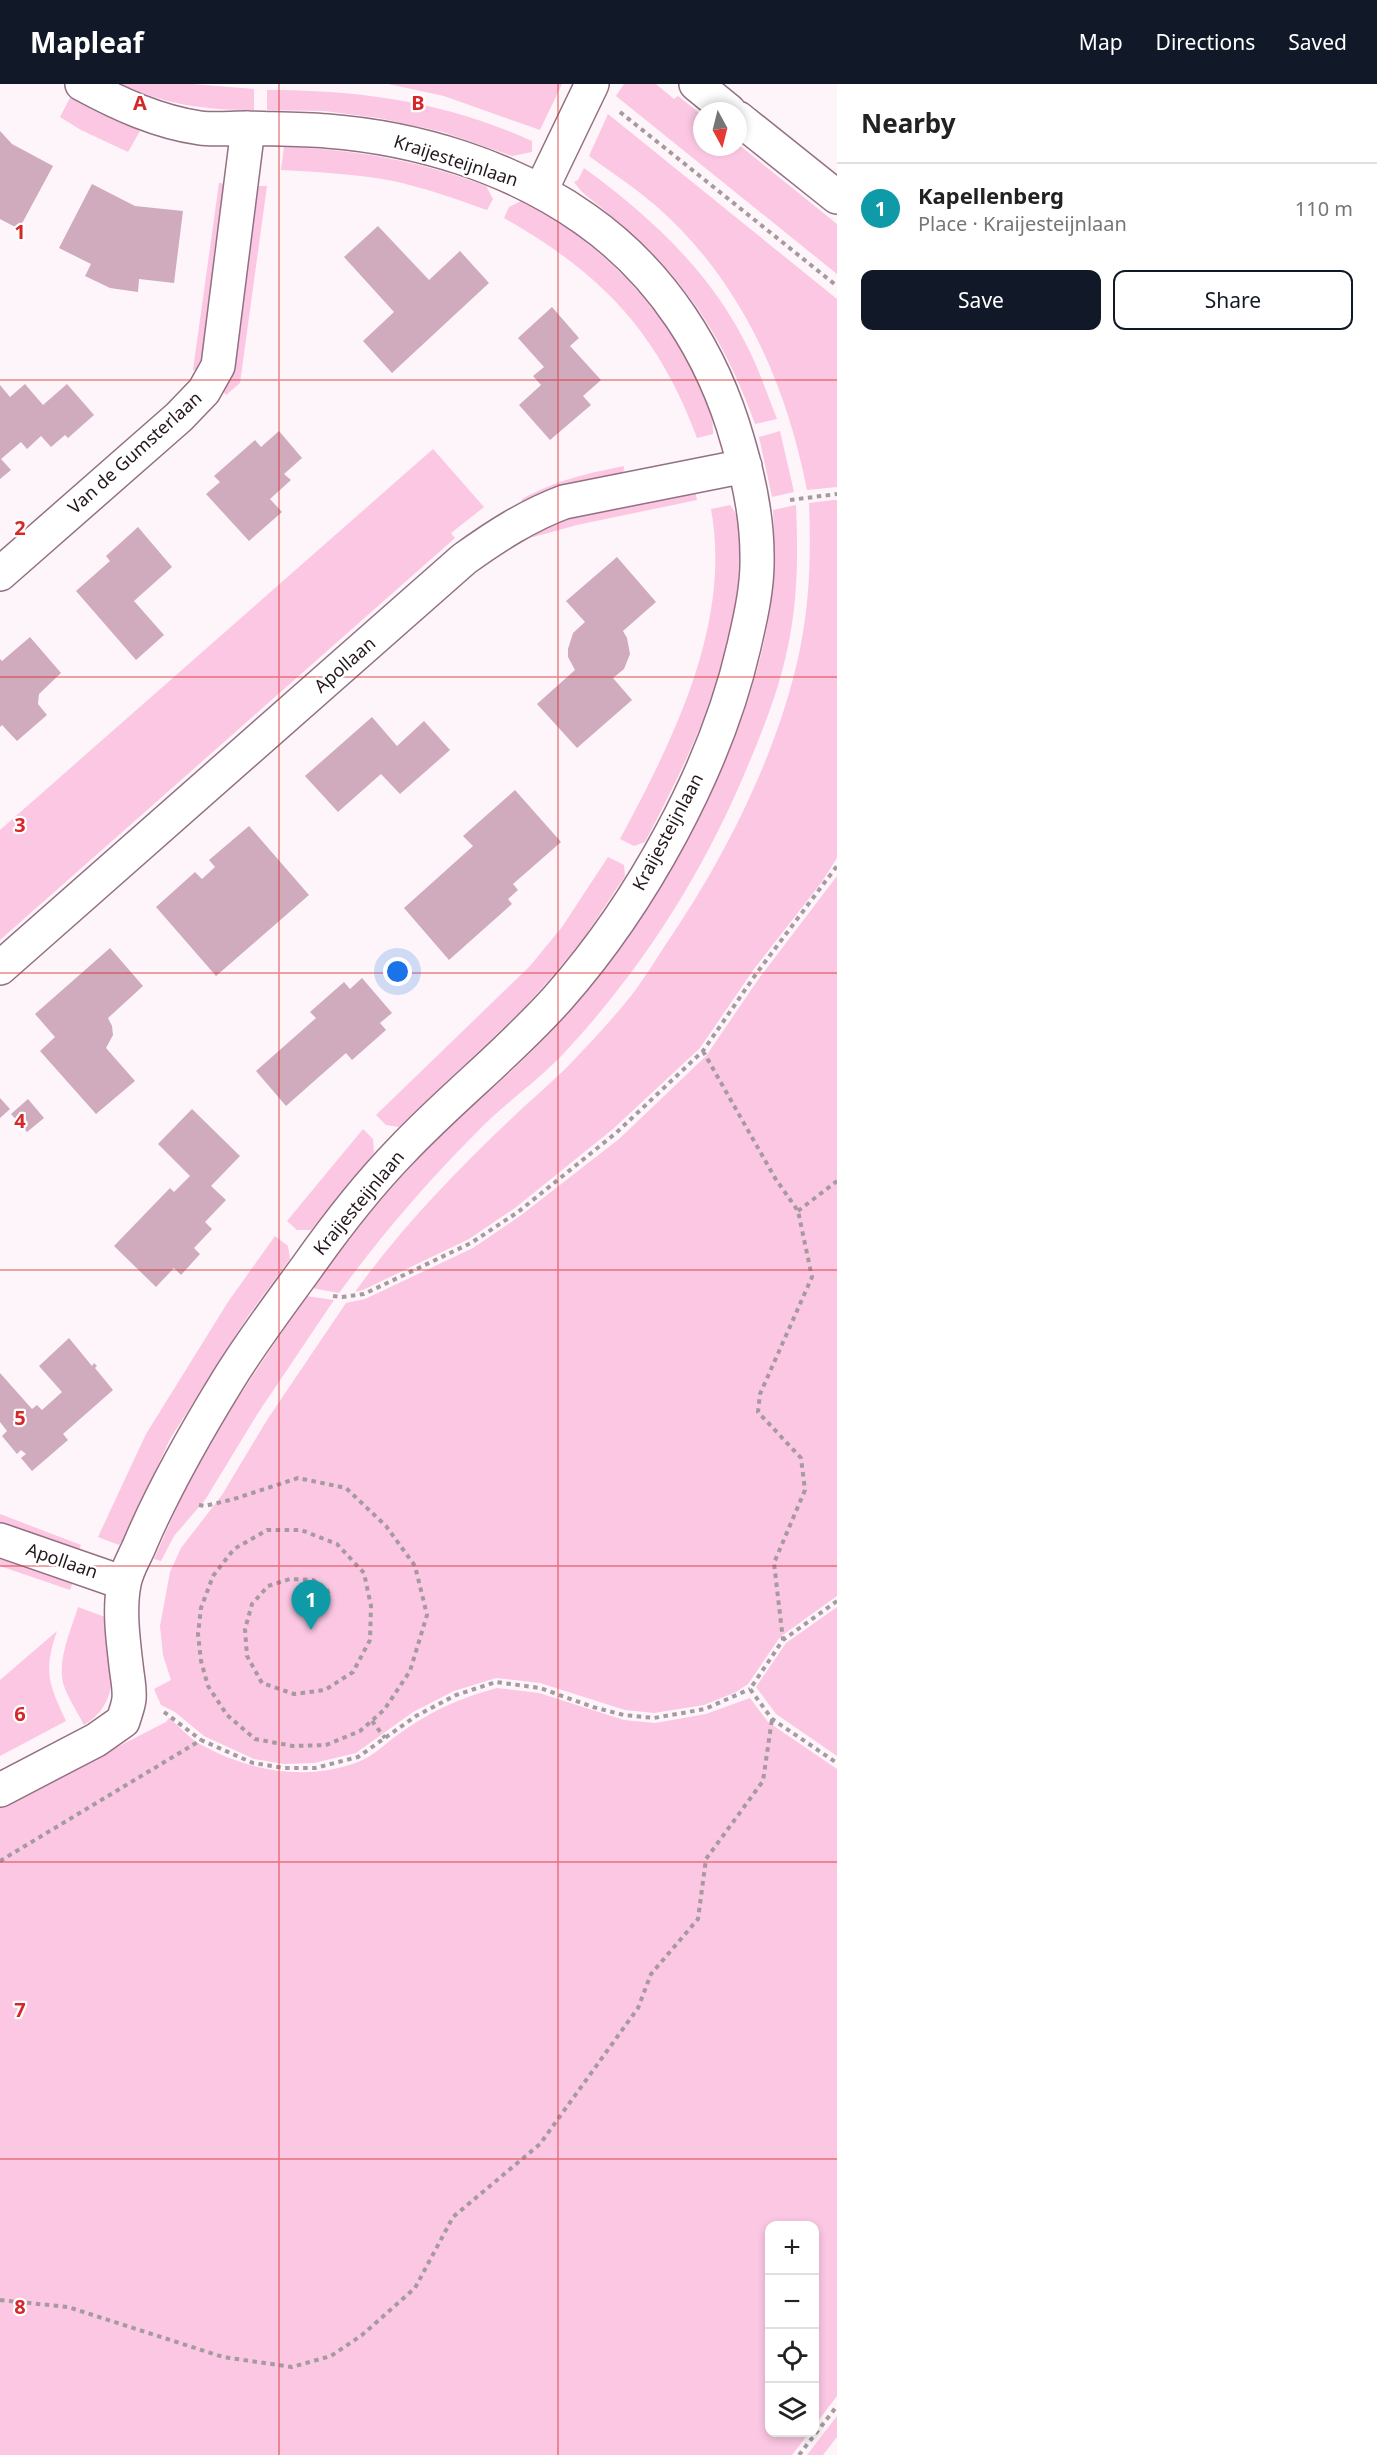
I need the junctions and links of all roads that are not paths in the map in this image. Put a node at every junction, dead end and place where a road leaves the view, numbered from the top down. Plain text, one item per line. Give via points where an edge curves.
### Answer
1 (82, 84) edge
2 (696, 84) edge
3 (591, 86) edge
4 (718, 102) edge
5 (747, 125) edge
6 (248, 128) junction
7 (541, 190) junction
8 (837, 197) edge
9 (745, 466) junction
10 (0, 574) edge
11 (0, 969) edge
12 (0, 1540) edge
13 (124, 1583) junction
14 (0, 1790) edge

1 - 6 street, Kraijesteijnlaan via 122,105 167,121 204,128
2 - 4 street
3 - 7 street
5 - 8 street
6 - 7 street, Kraijesteijnlaan via 378,137 454,157
6 - 10 street, Van de Gumsterlaan via 218,366 209,383 179,417
7 - 9 street, Kraijesteijnlaan via 590,222 623,251 660,289 692,331 728,405
9 - 11 street, Apollaan via 564,502 499,534 464,559
9 - 13 street, Kraijesteijnlaan via 754,506 758,560 752,612 738,675 720,728 666,841 630,903 562,993 401,1150 349,1209 290,1289 227,1382 160,1498
12 - 13 street, Apollaan
13 - 14 street, Kraijesteijnlaan via 129,1698 123,1721 96,1740

